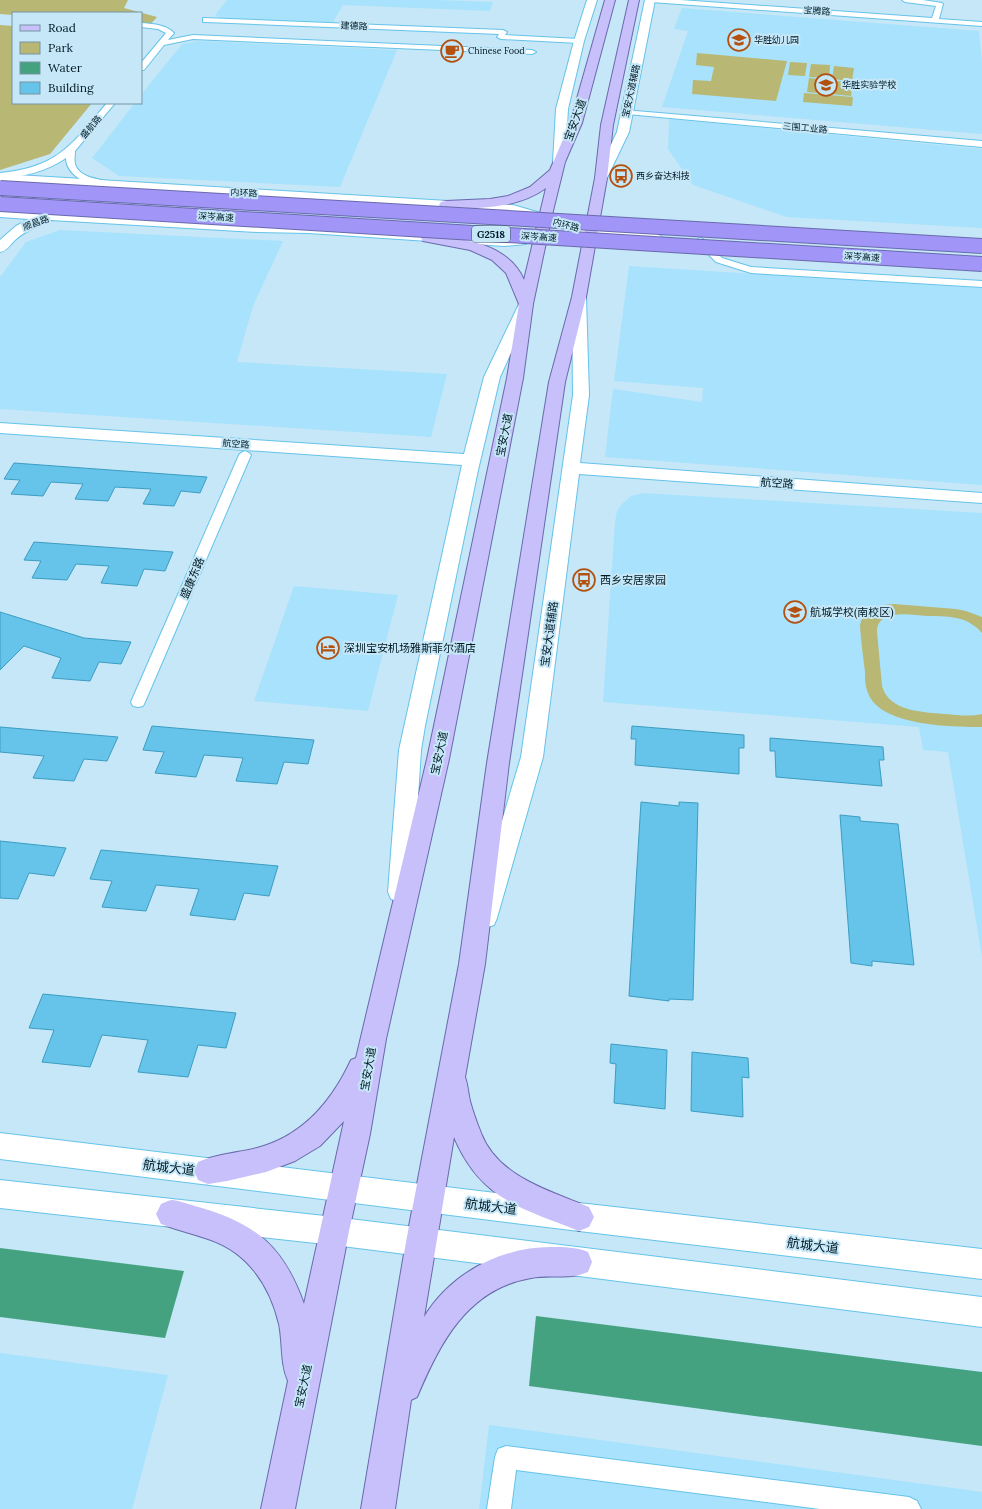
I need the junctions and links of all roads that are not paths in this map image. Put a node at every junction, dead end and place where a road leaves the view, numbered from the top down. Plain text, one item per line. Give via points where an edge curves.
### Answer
1 (592, 0) edge
2 (610, 0) edge
3 (634, 0) edge
4 (651, 0) edge
5 (905, 0) edge
6 (206, 20) dead end
7 (935, 21) junction
8 (142, 24) edge
9 (982, 24) edge
10 (579, 41) junction
11 (162, 43) junction
12 (532, 52) dead end
13 (142, 67) edge
14 (110, 104) edge
15 (627, 112) junction
16 (982, 144) edge
17 (71, 151) junction
18 (557, 167) junction
19 (0, 177) edge
20 (600, 178) junction
21 (114, 185) junction
22 (0, 188) edge
23 (0, 204) edge
24 (446, 205) junction
25 (0, 213) edge
26 (56, 216) junction
27 (544, 218) junction
28 (590, 232) junction
29 (428, 238) junction
30 (540, 238) junction
31 (982, 246) edge
32 (0, 248) edge
33 (982, 264) edge
34 (982, 284) edge
35 (579, 297) junction
36 (526, 304) junction
37 (0, 428) edge
38 (0, 437) edge
39 (245, 455) junction
40 (470, 465) junction
41 (572, 468) junction
42 (982, 498) edge
43 (138, 702) dead end
44 (398, 933) junction
45 (472, 964) junction
46 (373, 1039) junction
47 (454, 1059) junction
48 (0, 1146) edge
49 (208, 1171) junction
50 (344, 1188) junction
51 (0, 1194) edge
52 (430, 1199) junction
53 (171, 1214) junction
54 (579, 1217) junction
55 (334, 1231) junction
56 (421, 1242) junction
57 (577, 1262) junction
58 (982, 1264) edge
59 (982, 1312) edge
60 (298, 1410) junction
61 (391, 1422) junction
62 (278, 1509) edge
63 (378, 1509) edge
64 (499, 1509) edge
65 (910, 1509) edge

1 - 10 main road
2 - 18 main road, 宝安大道 via 576,123
3 - 20 main road via 607,125
4 - 7 street, 宝腾路 via 820,8
4 - 15 main road, 宝安大道辅路
5 - 7 street via 940,4
6 - 10 street, 建德路 via 503,32 501,37
7 - 9 street, 宝腾路
8 - 11 street via 167,30 170,33
10 - 18 main road via 562,109
11 - 12 street via 193,37
11 - 13 street
14 - 17 street, 盛航路
15 - 16 street, 三围工业路
15 - 20 main road, 宝安大道辅路 via 623,132
17 - 19 street via 43,167
17 - 21 street via 71,164 76,172 95,182
18 - 24 main road via 532,192 512,200
18 - 27 main road, 宝安大道
19 - 21 main road, 内环路
20 - 28 main road
21 - 24 main road, 内环路
22 - 31 highway, 深岑高速 / G2518, bridge
23 - 33 highway, 深岑高速 / G2518, bridge
24 - 27 main road, 内环路 via 513,210
25 - 26 main road, 内环路
26 - 29 main road, 内环路
26 - 32 main road, 顺昌路 via 20,228
27 - 28 main road, 内环路
27 - 30 main road, 宝安大道
28 - 30 main road, 内环路
28 - 34 street via 700,241 719,260 751,270
28 - 35 main road
29 - 30 main road, 内环路 via 511,242
29 - 36 main road via 473,247 500,259 513,272
30 - 36 main road, 宝安大道
35 - 41 main road, 宝安大道辅路 via 582,382
35 - 45 main road via 557,382 498,763
36 - 40 main road via 492,377
36 - 44 main road, 宝安大道 via 514,386 444,728
37 - 40 main road, 航空路
38 - 39 main road, 航空路
39 - 40 main road, 航空路
39 - 43 street, 盛康东路
40 - 44 main road via 411,744
41 - 42 main road, 航空路
41 - 45 main road, 宝安大道辅路 via 532,757
44 - 46 main road, 宝安大道
45 - 47 main road
46 - 49 main road via 356,1080 330,1118 312,1136 286,1151 256,1161
46 - 50 main road, 宝安大道
47 - 52 main road
47 - 54 main road via 455,1095 470,1140 482,1161 510,1186
48 - 49 main road, 航城大道
49 - 50 main road, 航城大道
50 - 52 main road, 航城大道
50 - 55 main road, 宝安大道
51 - 53 main road
52 - 54 main road, 航城大道
52 - 56 main road
53 - 55 main road
53 - 60 main road via 236,1236 256,1250 275,1272 291,1307 299,1351
54 - 58 main road, 航城大道
55 - 56 main road
55 - 60 main road, 宝安大道
56 - 57 main road
56 - 61 main road
57 - 59 main road
57 - 61 main road via 531,1264 506,1270 485,1278 466,1292 445,1311 430,1333
60 - 62 main road, 宝安大道
61 - 63 main road
64 - 65 street via 506,1457

